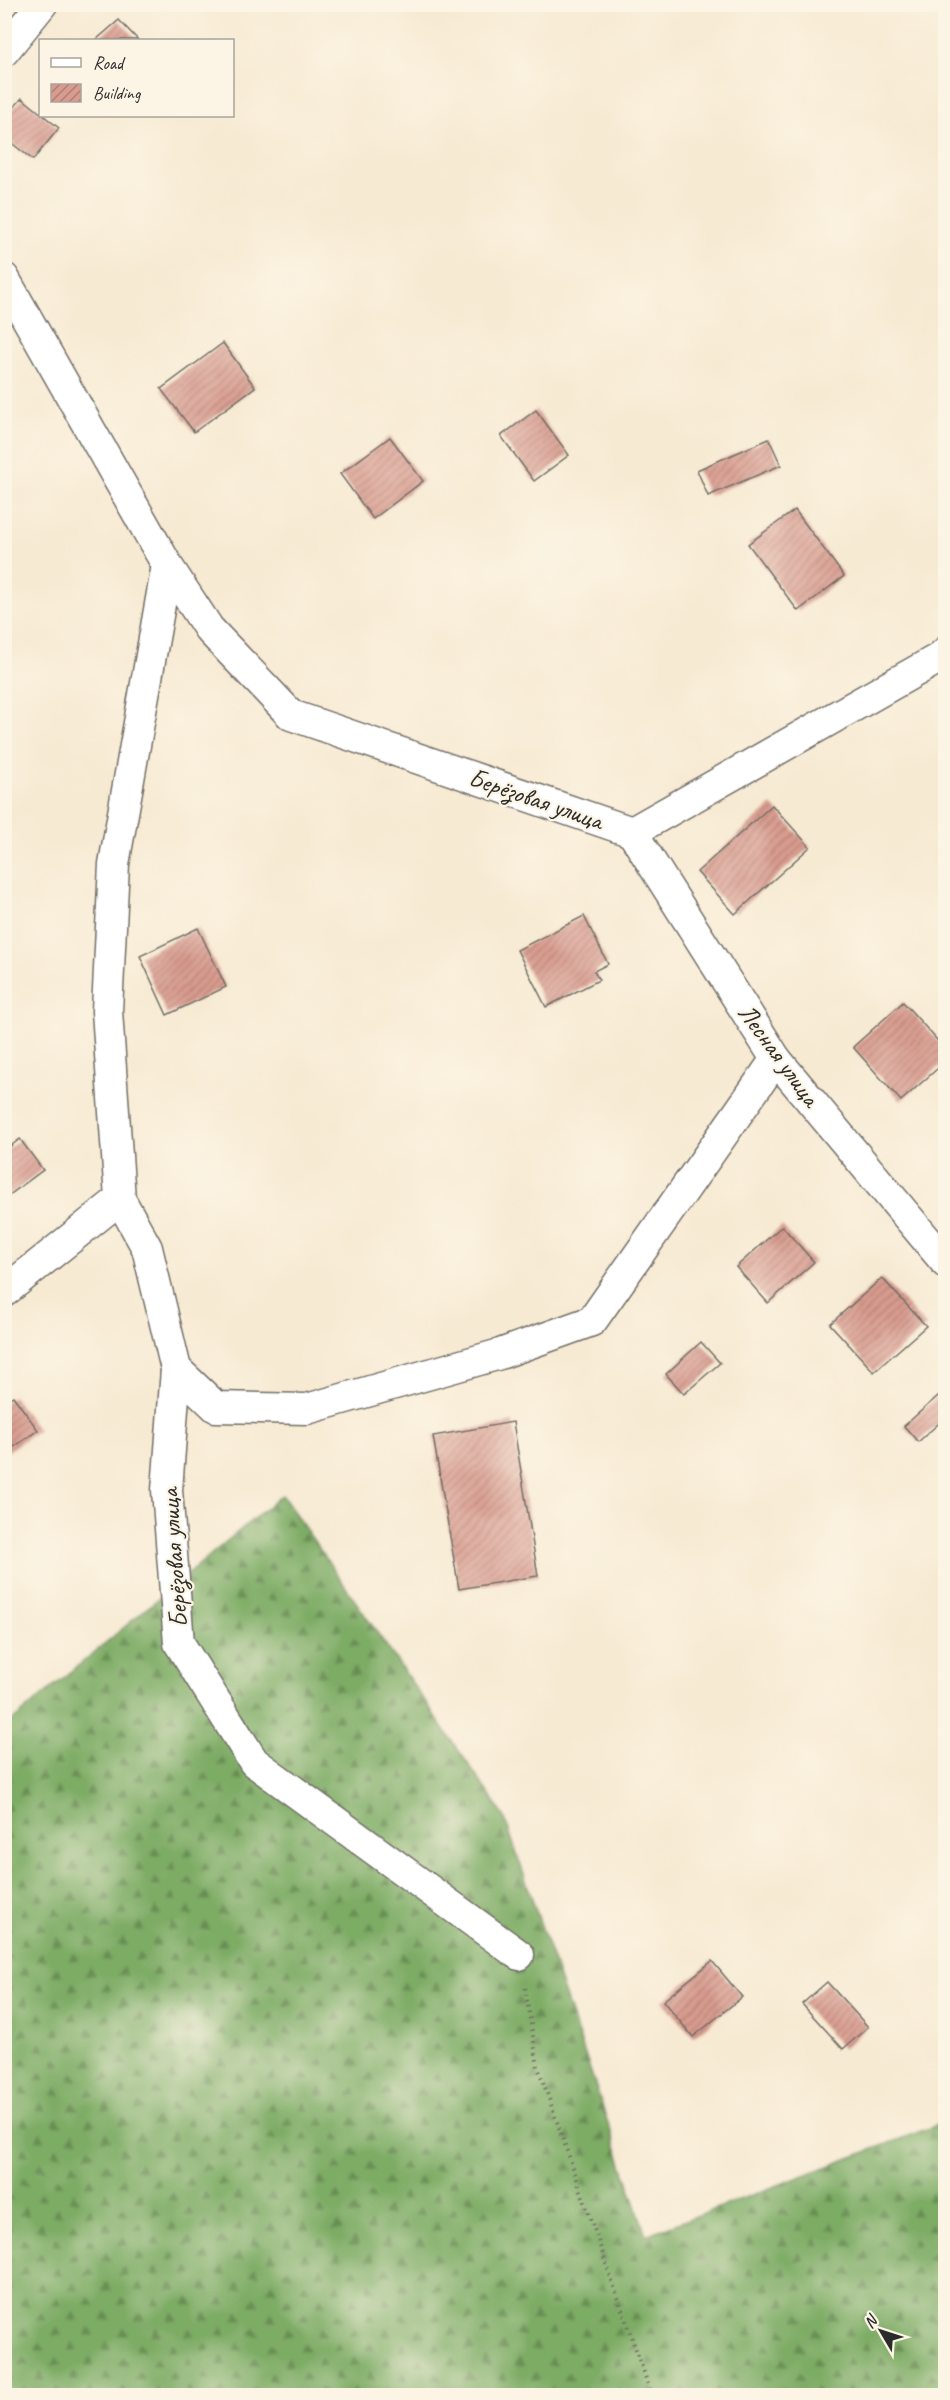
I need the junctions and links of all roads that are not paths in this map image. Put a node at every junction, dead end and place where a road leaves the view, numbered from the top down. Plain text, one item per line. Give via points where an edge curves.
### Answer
1 (42, 4) edge
2 (4, 51) edge
3 (4, 278) edge
4 (167, 565) junction
5 (943, 656) edge
6 (632, 832) junction
7 (776, 1059) junction
8 (120, 1199) junction
9 (945, 1263) edge
10 (4, 1292) edge
11 (176, 1369) junction
12 (519, 1954) road end

1 - 2 street
3 - 4 street, Берёзовая улица
4 - 6 street, Берёзовая улица via 209,629 291,715
4 - 8 street via 114,864 107,1011
5 - 6 street, Берёзовая улица
6 - 7 street, Лесная улица
7 - 9 street, Лесная улица
7 - 11 street via 592,1321 500,1354 306,1409 216,1407
8 - 10 street
8 - 11 street, Берёзовая улица via 147,1248
11 - 12 street, Берёзовая улица via 167,1490 179,1643 254,1762

